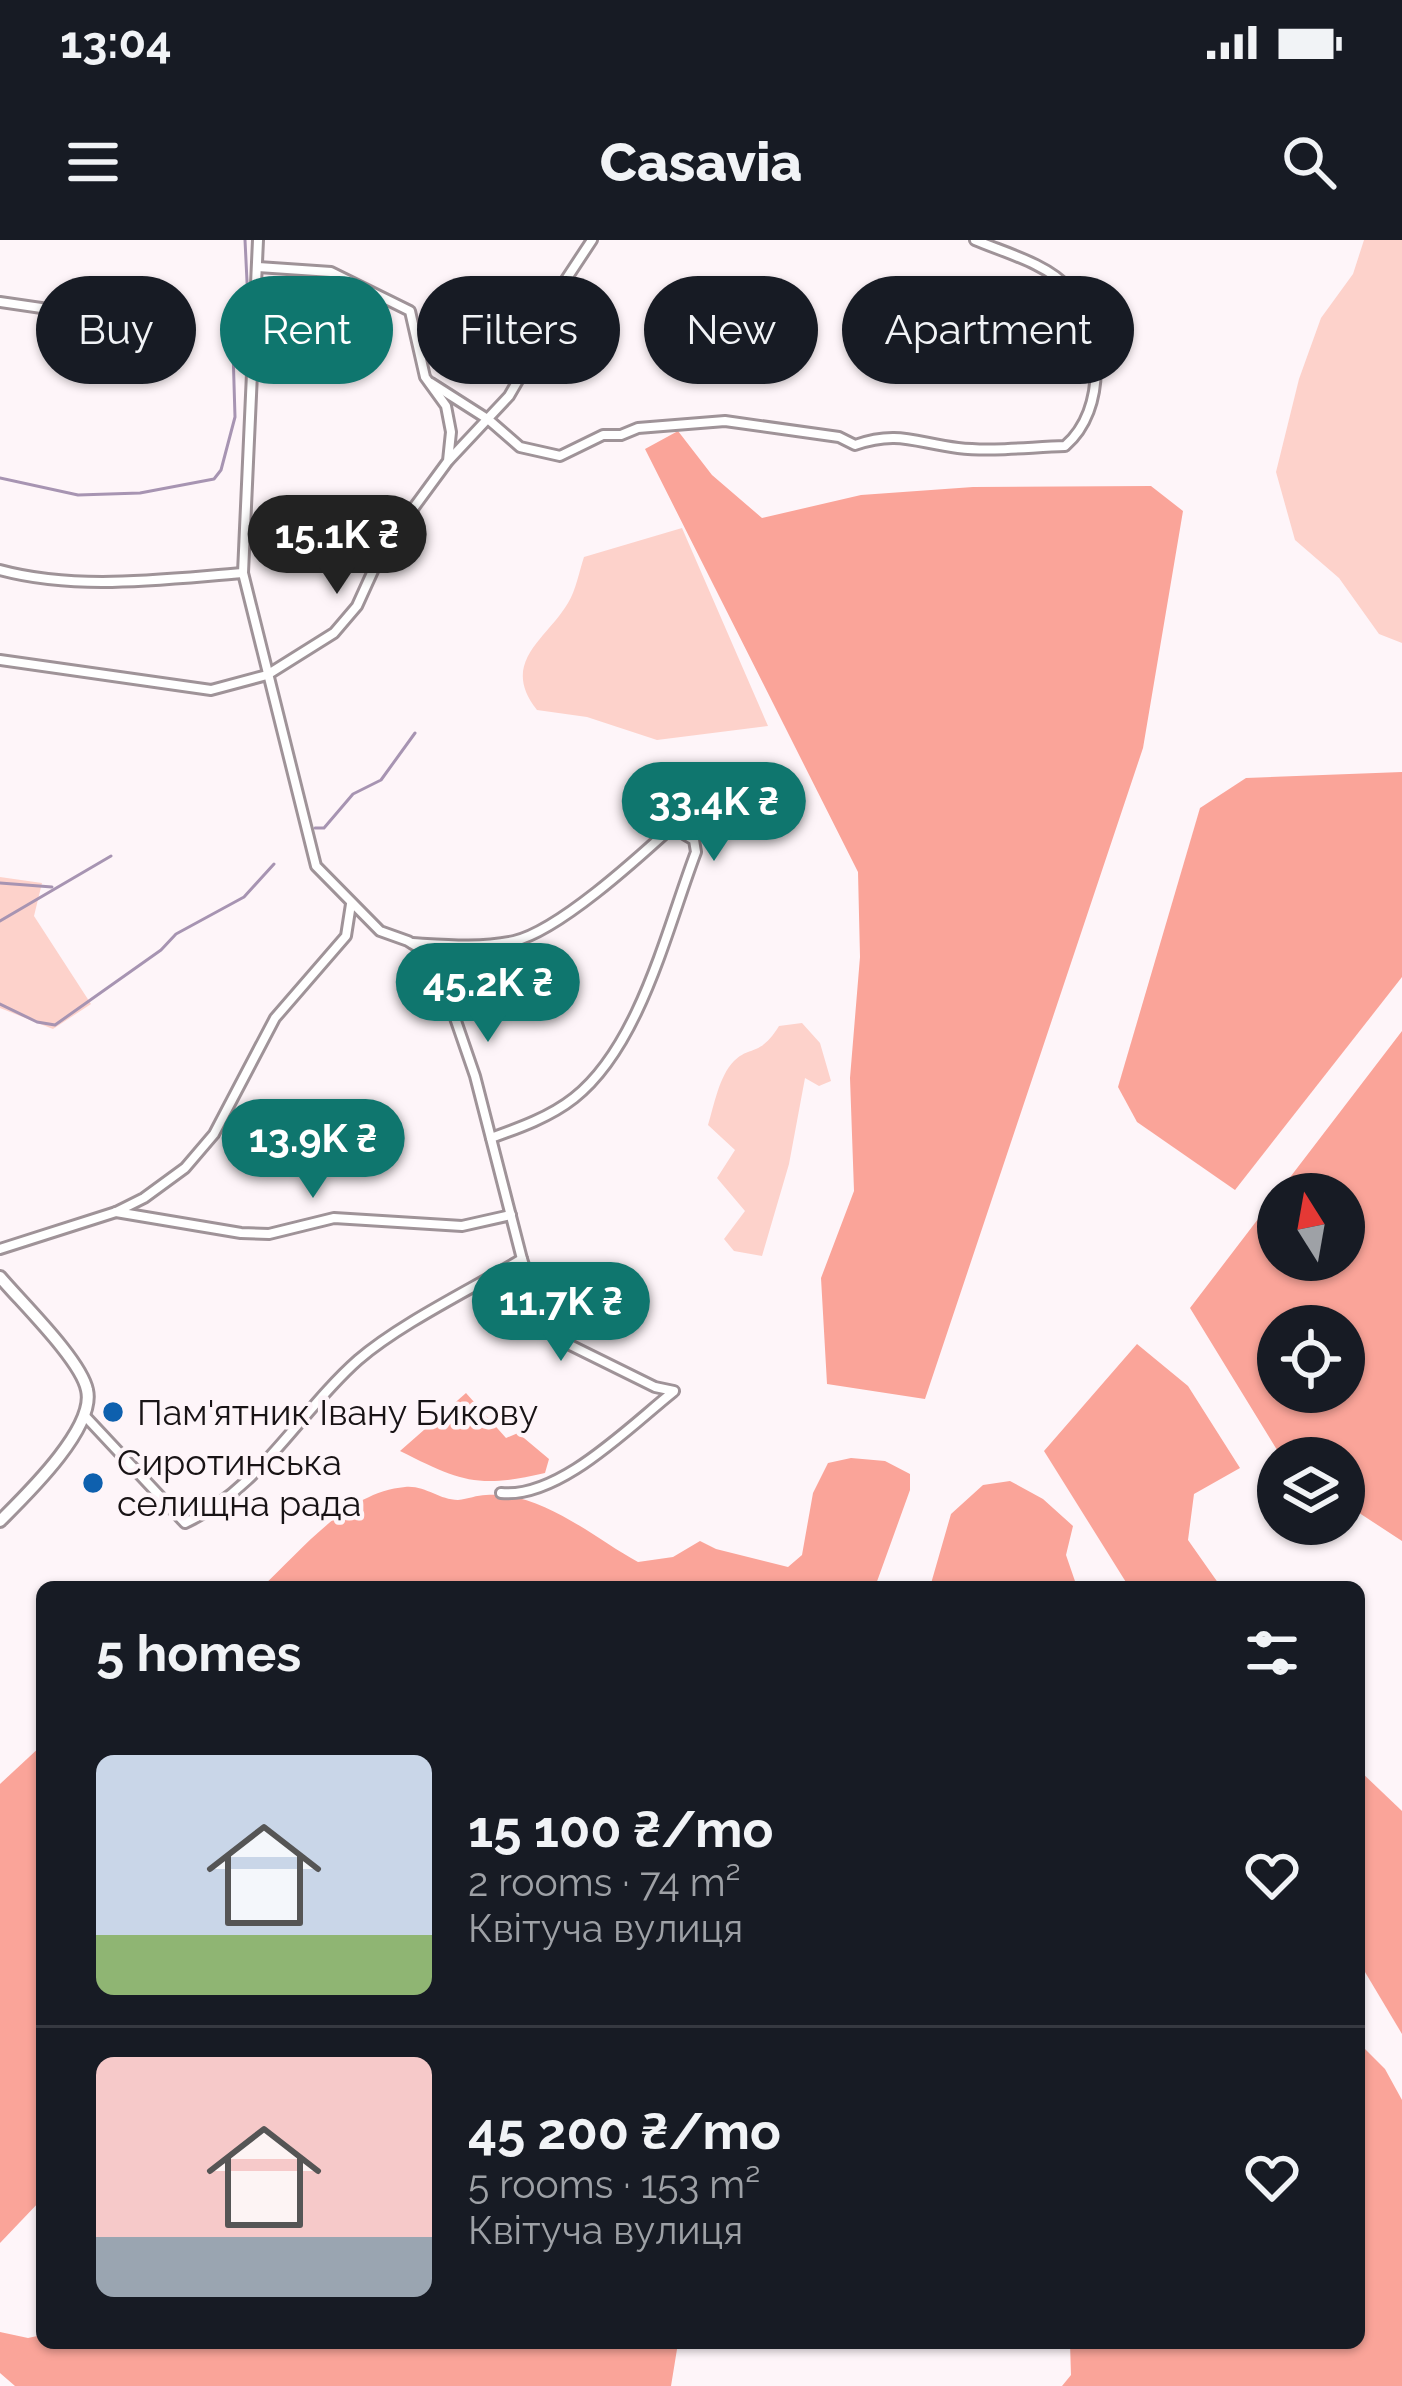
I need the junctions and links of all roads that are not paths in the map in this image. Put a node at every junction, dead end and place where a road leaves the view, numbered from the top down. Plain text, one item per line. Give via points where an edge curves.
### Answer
1 (258, 240) edge
2 (592, 240) edge
3 (975, 240) edge
4 (257, 267) junction
5 (0, 302) edge
6 (36, 307) edge
7 (417, 341) edge
8 (432, 384) edge
9 (433, 384) edge
10 (490, 420) junction
11 (448, 461) junction
12 (0, 571) edge
13 (243, 573) junction
14 (0, 660) edge
15 (268, 676) junction
16 (351, 903) junction
17 (410, 943) junction
18 (491, 1138) junction
19 (116, 1212) junction
20 (511, 1215) junction
21 (0, 1249) edge
22 (522, 1258) junction
23 (0, 1277) edge
24 (85, 1416) junction
25 (501, 1492) dead end
26 (0, 1521) edge

1 - 4 street
2 - 10 street
3 - 10 street via 1055,277 1082,313 1095,380 1077,436 1064,446 959,448 908,436 855,446 839,436 744,421 603,434 560,456 520,447
4 - 7 street via 331,272 410,311
4 - 13 street
5 - 6 street
8 - 11 street via 446,406
9 - 10 street
10 - 11 street
11 - 15 street via 382,551 357,606 334,633
12 - 13 street via 35,580 133,582
13 - 15 street
14 - 15 street via 212,689
15 - 16 street via 316,866
16 - 17 street via 380,931
16 - 19 street via 346,936 275,1018 214,1134 185,1168
17 - 18 street via 434,957 445,980
17 - 18 street via 520,940 588,899 672,827 694,840 634,1018 611,1055 576,1097
18 - 20 street
19 - 20 street via 255,1234 334,1218 462,1226
19 - 21 street
20 - 22 street
22 - 24 street via 358,1360 248,1478 185,1522
22 - 25 street via 541,1316 560,1338 674,1390 552,1482
23 - 24 street via 66,1353 87,1390
24 - 26 street

